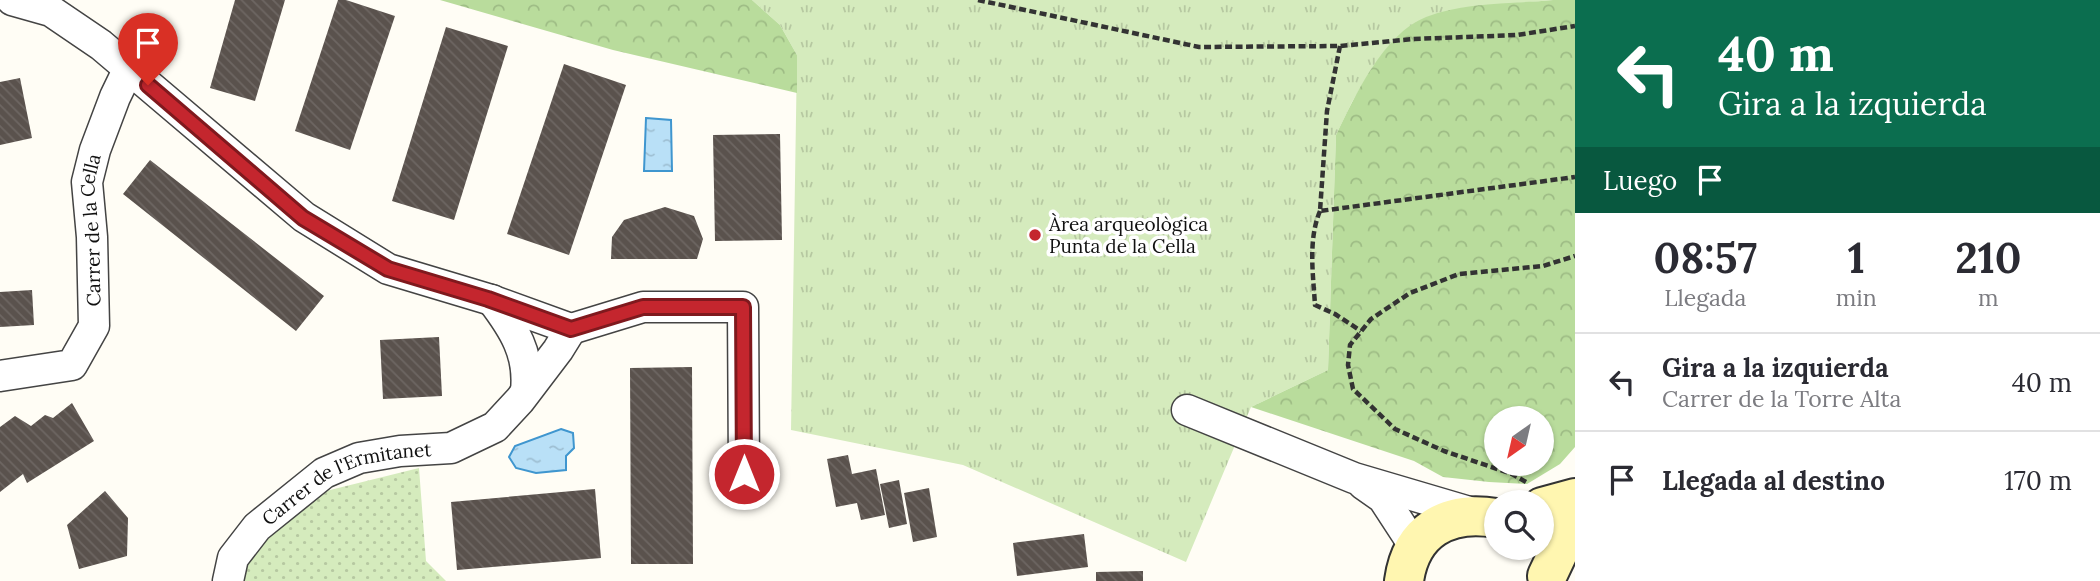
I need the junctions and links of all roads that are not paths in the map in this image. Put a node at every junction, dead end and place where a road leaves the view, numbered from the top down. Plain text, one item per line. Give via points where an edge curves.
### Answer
1 (12, 0) edge
2 (129, 68) junction
3 (492, 300) junction
4 (571, 329) junction
5 (0, 376) edge
6 (526, 391) junction
7 (1187, 410) dead end
8 (744, 474) dead end
9 (1354, 478) junction
10 (1563, 506) edge
11 (1484, 515) edge
12 (1484, 516) edge
13 (1409, 564) edge
14 (1543, 568) edge
15 (228, 581) edge

1 - 2 street via 51,11
2 - 3 street via 303,218 388,269
2 - 5 street, Carrer de la Cella via 98,141 87,182 94,326 72,365
3 - 4 street
3 - 6 street via 524,350
4 - 6 street, Carrer de l'Ermitanet
4 - 8 street via 643,307 743,307
6 - 15 street, Carrer de l'Ermitanet via 495,427 451,448 359,458 324,473 257,527 233,558
7 - 9 street
9 - 11 street
9 - 13 street via 1383,498
10 - 14 street
12 - 13 street via 1452,518 1431,529

